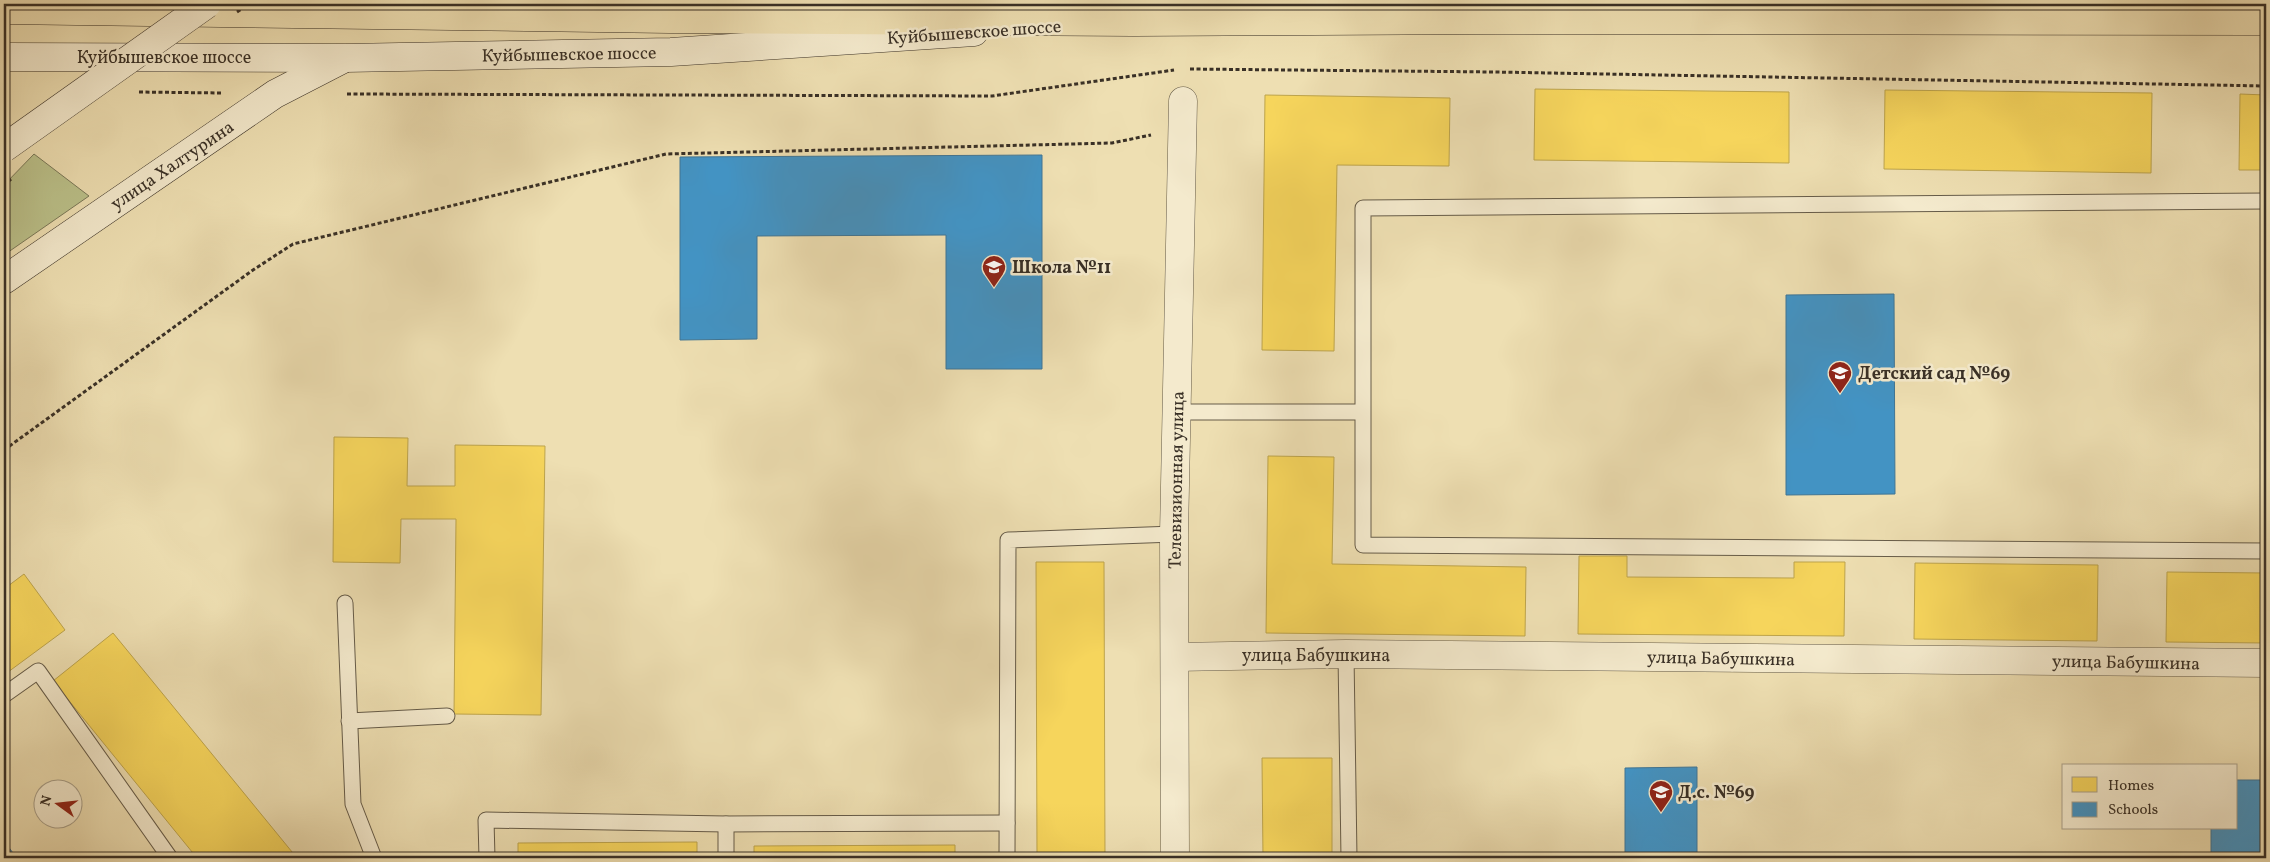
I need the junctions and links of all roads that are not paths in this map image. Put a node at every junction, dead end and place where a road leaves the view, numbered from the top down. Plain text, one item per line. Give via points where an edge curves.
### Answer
1 (207, 4) edge
2 (4, 10) edge
3 (2266, 21) edge
4 (1134, 22) junction
5 (4, 57) edge
6 (345, 58) junction
7 (1183, 101) dead end
8 (4, 148) edge
9 (2266, 201) edge
10 (4, 280) edge
11 (1178, 412) junction
12 (1362, 412) junction
13 (1174, 534) junction
14 (2266, 551) edge
15 (345, 603) dead end
16 (1346, 654) junction
17 (1175, 657) junction
18 (2266, 663) edge
19 (4, 695) edge
20 (447, 716) dead end
21 (349, 721) junction
22 (1006, 823) junction
23 (726, 824) junction
24 (170, 858) edge
25 (374, 858) edge
26 (487, 858) edge
27 (726, 858) edge
28 (1007, 858) edge
29 (1175, 858) edge
30 (1349, 858) edge

1 - 8 street, bridge
2 - 4 main road, Куйбышевское шоссе
3 - 4 main road, Куйбышевское шоссе
4 - 6 street, Куйбышевское шоссе via 671,52
5 - 6 street, Куйбышевское шоссе
6 - 10 street, улица Халтурина via 275,94
7 - 11 street, Телевизионная улица
9 - 12 lane via 1363,208
11 - 12 lane
11 - 13 street, Телевизионная улица
12 - 14 lane via 1363,545
13 - 17 street, Телевизионная улица
13 - 22 lane via 1008,540
15 - 21 lane
16 - 17 street, улица Бабушкина
16 - 18 street, улица Бабушкина
16 - 30 lane
17 - 29 street, Телевизионная улица
19 - 24 lane via 38,671
20 - 21 lane
21 - 25 lane via 353,804
22 - 23 lane
22 - 28 lane
23 - 26 lane via 486,820
23 - 27 lane

